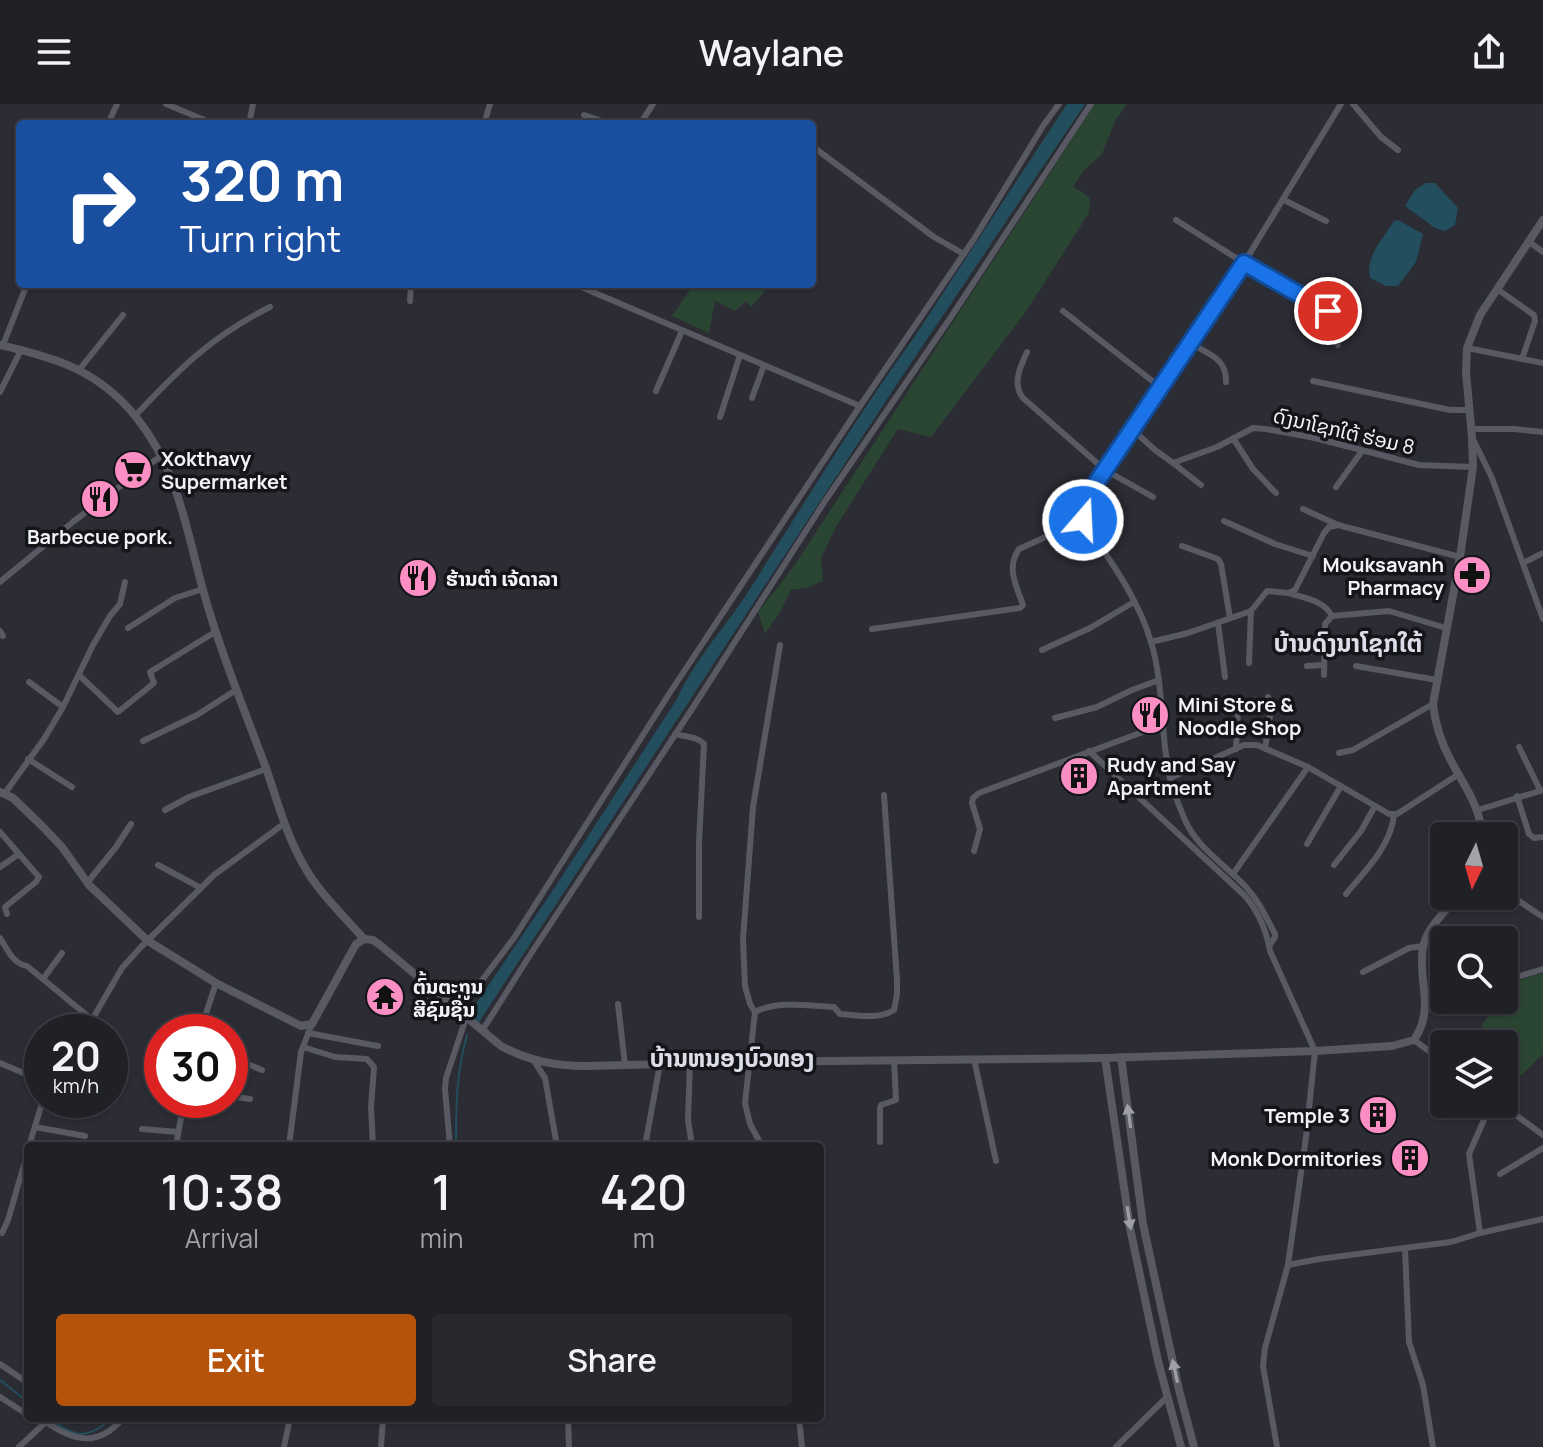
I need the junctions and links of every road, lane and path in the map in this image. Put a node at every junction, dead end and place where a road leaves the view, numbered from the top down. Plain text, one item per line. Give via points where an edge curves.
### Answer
1 (166, 104) edge
2 (1059, 104) edge
3 (1091, 104) edge
4 (1341, 104) edge
5 (1353, 104) edge
6 (584, 115) dead end
7 (204, 120) edge
8 (599, 120) edge
9 (816, 149) edge
10 (1398, 150) dead end
11 (1284, 200) junction
12 (1176, 220) dead end
13 (1543, 220) edge
14 (1326, 221) dead end
15 (1528, 241) junction
16 (1543, 252) edge
17 (964, 254) junction
18 (1244, 263) junction
19 (25, 288) edge
20 (411, 288) edge
21 (583, 288) edge
22 (1497, 289) junction
23 (410, 301) dead end
24 (270, 307) dead end
25 (1063, 311) dead end
26 (123, 315) dead end
27 (682, 331) junction
28 (1190, 343) junction
29 (1, 345) edge
30 (1338, 345) dead end
31 (1467, 348) junction
32 (21, 350) junction
33 (1027, 352) dead end
34 (740, 355) junction
35 (1522, 359) junction
36 (1543, 363) edge
37 (764, 365) junction
38 (79, 370) junction
39 (1313, 381) dead end
40 (1226, 382) dead end
41 (1160, 387) junction
42 (656, 391) dead end
43 (0, 392) edge
44 (752, 398) dead end
45 (860, 406) junction
46 (1470, 410) junction
47 (135, 416) junction
48 (720, 417) dead end
49 (1132, 429) junction
50 (1543, 432) edge
51 (1472, 434) junction
52 (1233, 438) junction
53 (1362, 451) junction
54 (162, 455) junction
55 (1173, 463) junction
56 (1473, 467) junction
57 (1105, 470) junction
58 (1201, 485) dead end
59 (1336, 487) dead end
60 (1276, 493) dead end
61 (1153, 497) dead end
62 (1303, 509) dead end
63 (1083, 520) junction
64 (1224, 521) dead end
65 (1338, 525) junction
66 (1182, 546) dead end
67 (1543, 553) edge
68 (1313, 556) junction
69 (1460, 557) junction
70 (1523, 563) junction
71 (0, 582) edge
72 (125, 582) dead end
73 (203, 589) junction
74 (1288, 593) junction
75 (1134, 602) junction
76 (1251, 611) junction
77 (1332, 616) junction
78 (1230, 618) junction
79 (1543, 619) edge
80 (1218, 623) junction
81 (128, 628) dead end
82 (1446, 628) junction
83 (872, 629) dead end
84 (215, 632) junction
85 (1151, 642) junction
86 (780, 645) dead end
87 (1042, 650) dead end
88 (1249, 663) dead end
89 (1324, 665) junction
90 (1307, 666) dead end
91 (1356, 666) dead end
92 (79, 675) junction
93 (1324, 675) dead end
94 (1225, 677) dead end
95 (1159, 680) junction
96 (1437, 680) junction
97 (29, 682) dead end
98 (236, 690) junction
99 (1268, 697) dead end
100 (1433, 704) junction
101 (63, 707) junction
102 (1238, 708) dead end
103 (1055, 718) dead end
104 (1164, 724) junction
105 (675, 734) junction
106 (143, 741) dead end
107 (1519, 747) dead end
108 (1236, 749) junction
109 (1265, 749) junction
110 (1089, 751) junction
111 (1339, 753) dead end
112 (28, 759) junction
113 (1308, 767) junction
114 (266, 769) junction
115 (1459, 774) junction
116 (1170, 778) junction
117 (1341, 786) junction
118 (72, 787) dead end
119 (1542, 790) edge
120 (2, 792) edge
121 (884, 795) dead end
122 (1517, 796) junction
123 (1375, 806) junction
124 (165, 810) dead end
125 (1478, 810) junction
126 (1394, 814) junction
127 (1480, 822) edge
128 (285, 823) junction
129 (131, 824) dead end
130 (0, 832) edge
131 (1543, 837) edge
132 (1307, 844) dead end
133 (974, 851) dead end
134 (19, 854) junction
135 (158, 865) dead end
136 (1334, 865) dead end
137 (0, 867) edge
138 (1233, 874) junction
139 (87, 883) junction
140 (201, 888) junction
141 (1346, 894) dead end
142 (1518, 900) edge
143 (1447, 910) edge
144 (7, 914) dead end
145 (699, 917) dead end
146 (1543, 917) edge
147 (0, 938) edge
148 (364, 939) junction
149 (148, 941) junction
150 (1269, 946) junction
151 (1423, 946) junction
152 (62, 953) dead end
153 (1543, 969) edge
154 (1363, 972) dead end
155 (1518, 977) edge
156 (43, 979) junction
157 (216, 983) junction
158 (1430, 1003) edge
159 (618, 1004) dead end
160 (1426, 1004) junction
161 (755, 1012) junction
162 (85, 1014) edge
163 (95, 1014) edge
164 (206, 1014) edge
165 (465, 1016) junction
166 (310, 1028) junction
167 (482, 1031) junction
168 (1414, 1040) junction
169 (378, 1046) dead end
170 (303, 1047) junction
171 (1315, 1051) junction
172 (1430, 1052) edge
173 (1121, 1057) junction
174 (1105, 1058) junction
175 (974, 1059) junction
176 (894, 1060) junction
177 (534, 1061) junction
178 (750, 1062) junction
179 (0, 1063) edge
180 (690, 1063) junction
181 (248, 1064) edge
182 (660, 1064) junction
183 (625, 1065) junction
184 (262, 1070) dead end
185 (24, 1073) edge
186 (1518, 1117) edge
187 (38, 1118) edge
188 (181, 1118) edge
189 (1485, 1118) edge
190 (35, 1127) junction
191 (142, 1129) dead end
192 (178, 1132) junction
193 (1543, 1135) edge
194 (85, 1136) dead end
195 (31, 1142) edge
196 (177, 1142) edge
197 (290, 1142) edge
198 (373, 1142) edge
199 (450, 1142) edge
200 (556, 1142) edge
201 (646, 1142) edge
202 (691, 1142) edge
203 (760, 1142) edge
204 (880, 1142) dead end
205 (1543, 1148) edge
206 (996, 1161) dead end
207 (1500, 1174) dead end
208 (24, 1176) edge
209 (1543, 1219) edge
210 (2, 1233) edge
211 (1480, 1233) junction
212 (1405, 1249) junction
213 (1288, 1265) junction
214 (0, 1364) edge
215 (24, 1380) edge
216 (0, 1397) edge
217 (1167, 1397) junction
218 (24, 1413) edge
219 (45, 1422) edge
220 (47, 1422) edge
221 (119, 1422) edge
222 (289, 1422) edge
223 (383, 1422) edge
224 (568, 1422) edge
225 (799, 1422) edge
226 (19, 1447) edge
227 (284, 1447) edge
228 (381, 1447) edge
229 (569, 1447) edge
230 (802, 1447) edge
231 (1116, 1447) edge
232 (1181, 1447) edge
233 (1194, 1447) edge
234 (1277, 1447) edge
235 (1433, 1447) edge

1 - 7 street
2 - 17 street
3 - 105 street
4 - 11 street
5 - 10 street
6 - 8 street
9 - 17 street
11 - 14 street
11 - 18 street
12 - 18 street
13 - 15 street
15 - 16 street
15 - 22 street
17 - 45 street
18 - 28 street
18 - 30 street via 1328,311
19 - 29 street
20 - 23 street
21 - 27 street
22 - 31 street
22 - 35 street via 1534,315
24 - 47 street via 202,350
25 - 41 street
26 - 38 street
27 - 34 street
27 - 42 street
28 - 40 street via 1223,365
28 - 41 street
29 - 32 street
31 - 35 street
31 - 46 street
32 - 38 street
32 - 43 street
33 - 57 street via 1017,391
34 - 37 street
34 - 48 street
35 - 36 street
37 - 44 street
37 - 45 street
38 - 47 street
39 - 46 street
41 - 49 street
45 - 165 street via 514,938 470,996
46 - 51 street
47 - 54 street
49 - 55 street
49 - 57 street
50 - 51 street
51 - 56 street
51 - 70 street
52 - 53 street, ດົງນາໂຊກໃຕ້ ຮ່ອມ 8 via 1253,428 1266,429
52 - 55 street, ດົງນາໂຊກໃຕ້ ຮ່ອມ 8
52 - 60 street
53 - 56 street, ດົງນາໂຊກໃຕ້ ຮ່ອມ 8 via 1419,465
53 - 59 street
54 - 71 street
54 - 73 street via 174,480
55 - 58 street
56 - 69 street
57 - 61 street
57 - 63 street via 1082,504
62 - 65 street
63 - 75 street
63 - 83 street via 1019,549 1012,566 1020,608
64 - 68 street
65 - 68 street via 1324,533
65 - 69 street
66 - 78 street via 1218,559
67 - 70 street
68 - 74 street via 1295,590
69 - 82 street
70 - 79 street
72 - 92 street via 120,604
73 - 81 street via 175,598
73 - 84 street
74 - 76 street via 1267,591
74 - 77 street via 1324,606
75 - 85 street
75 - 87 street
76 - 78 street
76 - 88 street
77 - 82 street via 1389,611
77 - 89 street via 1325,624
78 - 80 street
80 - 85 street
80 - 94 street
82 - 96 street
84 - 92 street via 150,672 154,683 118,712
84 - 98 street
85 - 95 street
86 - 161 street via 753,807 743,939 745,986
89 - 90 street
89 - 93 street
91 - 96 street
92 - 101 street
95 - 103 street via 1097,707
95 - 104 street
96 - 100 street
97 - 101 street
98 - 106 street
98 - 114 street
99 - 109 street via 1272,703
100 - 111 street
100 - 115 street via 1442,743
101 - 112 street
102 - 108 street
104 - 110 street
104 - 116 street
105 - 145 street via 704,744
105 - 167 street
107 - 119 street
108 - 109 street
108 - 116 street
109 - 113 street
110 - 133 street via 973,798 980,829
110 - 150 street via 1250,901
112 - 118 street
112 - 120 street
113 - 117 street
113 - 138 street
114 - 124 street
114 - 128 street
115 - 125 street
115 - 126 street
116 - 138 street via 1189,829
117 - 123 street
117 - 132 street
119 - 122 street
120 - 139 street via 62,847
121 - 161 street via 897,980 892,1012 840,1014 834,1007 799,1005 765,1006
122 - 125 street
122 - 131 street via 1529,834
123 - 126 street
123 - 136 street
125 - 127 street
126 - 141 street via 1391,831 1374,860
128 - 140 street
128 - 148 street via 312,879
129 - 139 street
130 - 134 street
134 - 137 street
134 - 144 street via 39,877 5,907
135 - 140 street
138 - 150 street via 1256,897 1275,934
139 - 149 street
140 - 149 street
142 - 146 street
143 - 151 street
147 - 156 street via 12,957
148 - 165 street via 380,945
148 - 166 street via 356,944
149 - 157 street
149 - 163 street via 122,968
150 - 171 street
151 - 154 street
151 - 160 street
152 - 156 street
153 - 155 street
156 - 162 street
157 - 164 street
157 - 166 street
158 - 160 street
159 - 183 street
160 - 168 street
161 - 178 street
165 - 167 street
165 - 199 street via 446,1078
166 - 169 street
166 - 170 street
167 - 177 street
168 - 171 street
168 - 172 street
170 - 197 street
170 - 198 street via 371,1061
171 - 173 street
171 - 213 street
173 - 174 street
233 -> 173 street via 1143,1224
174 - 175 street
174 -> 217 street via 1130,1228
175 - 176 street
175 - 206 street
176 - 178 street
176 - 204 street via 896,1100 881,1105
177 - 183 street
177 - 200 street via 545,1078
178 - 180 street
178 - 203 street via 746,1112
179 - 185 street
180 - 182 street
180 - 202 street
181 - 184 street
182 - 183 street
182 - 201 street
186 - 193 street
187 - 190 street
188 - 192 street
189 - 211 street via 1469,1154
190 - 194 street
190 - 195 street
191 - 192 street
192 - 196 street
205 - 207 street
208 - 210 street
209 - 211 street
211 - 212 street
212 - 213 street
212 - 235 street via 1409,1342 1423,1385
213 - 234 street via 1263,1366
214 - 215 street
216 - 218 street
217 - 231 street
217 - 232 street
219 - 226 street
220 - 221 street via 65,1435 90,1441 105,1436
222 - 227 street
223 - 228 street
224 - 229 street
225 - 230 street

